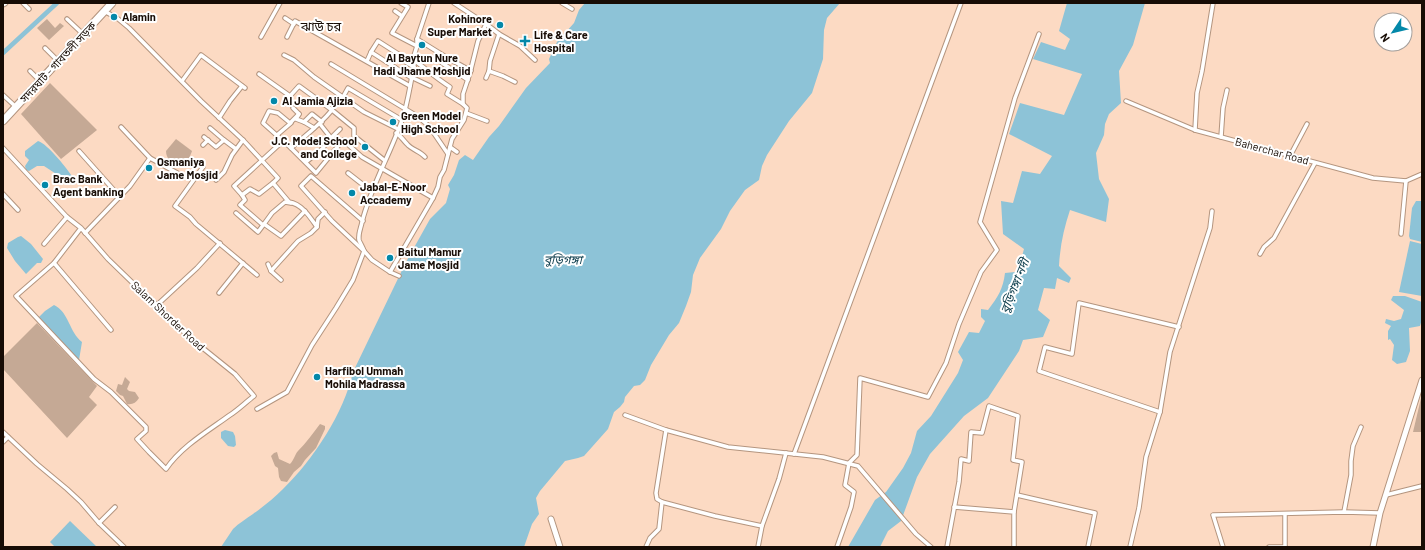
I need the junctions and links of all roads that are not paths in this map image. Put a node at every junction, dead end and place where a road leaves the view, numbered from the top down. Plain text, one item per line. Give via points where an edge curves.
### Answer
1 (23, 3) edge
2 (112, 3) edge
3 (280, 3) edge
4 (400, 3) edge
5 (430, 3) edge
6 (454, 3) edge
7 (562, 3) edge
8 (961, 3) edge
9 (1213, 3) edge
10 (29, 9) dead end
11 (572, 9) dead end
12 (394, 10) dead end
13 (104, 12) junction
14 (402, 16) junction
15 (285, 18) dead end
16 (67, 19) dead end
17 (294, 24) junction
18 (486, 24) junction
19 (83, 34) junction
20 (499, 34) junction
21 (1039, 34) dead end
22 (261, 37) dead end
23 (286, 38) dead end
24 (417, 39) junction
25 (417, 46) junction
26 (45, 48) dead end
27 (371, 52) junction
28 (284, 55) dead end
29 (397, 57) dead end
30 (413, 59) junction
31 (535, 60) dead end
32 (58, 61) junction
33 (367, 61) junction
34 (442, 63) dead end
35 (332, 64) dead end
36 (414, 66) junction
37 (30, 71) dead end
38 (471, 71) junction
39 (489, 71) junction
40 (258, 74) dead end
41 (411, 77) junction
42 (486, 78) dead end
43 (468, 80) junction
44 (40, 81) junction
45 (182, 81) junction
46 (515, 82) dead end
47 (410, 86) junction
48 (430, 86) dead end
49 (1227, 90) dead end
50 (4, 95) edge
51 (343, 97) junction
52 (1126, 101) dead end
53 (463, 104) junction
54 (16, 107) junction
55 (293, 108) dead end
56 (405, 108) junction
57 (332, 110) junction
58 (466, 113) junction
59 (299, 114) junction
60 (219, 118) junction
61 (296, 119) junction
62 (402, 120) junction
63 (3, 121) edge
64 (487, 121) dead end
65 (304, 122) junction
66 (321, 123) junction
67 (1307, 124) dead end
68 (120, 127) dead end
69 (210, 128) dead end
70 (314, 128) junction
71 (340, 129) dead end
72 (398, 129) junction
73 (1195, 130) junction
74 (396, 134) junction
75 (276, 135) junction
76 (204, 136) dead end
77 (1221, 137) junction
78 (331, 138) junction
79 (208, 140) junction
80 (224, 140) junction
81 (243, 140) junction
82 (283, 141) junction
83 (203, 145) dead end
84 (216, 147) junction
85 (450, 147) junction
86 (3, 148) edge
87 (292, 148) junction
88 (236, 149) junction
89 (79, 151) dead end
90 (214, 152) dead end
91 (457, 152) dead end
92 (448, 154) junction
93 (1290, 156) junction
94 (425, 157) dead end
95 (150, 158) junction
96 (262, 160) junction
97 (384, 160) junction
98 (306, 162) junction
99 (1315, 163) junction
100 (204, 167) dead end
101 (382, 169) junction
102 (316, 173) junction
103 (348, 173) dead end
104 (179, 174) dead end
105 (1422, 174) edge
106 (311, 176) junction
107 (216, 180) dead end
108 (1406, 181) junction
109 (273, 183) junction
110 (371, 191) junction
111 (3, 194) edge
112 (242, 195) junction
113 (120, 197) junction
114 (433, 198) junction
115 (296, 203) junction
116 (18, 210) dead end
117 (305, 211) junction
118 (1212, 211) dead end
119 (325, 212) junction
120 (236, 213) dead end
121 (68, 217) junction
122 (363, 221) junction
123 (263, 225) junction
124 (317, 227) junction
125 (81, 228) junction
126 (85, 233) junction
127 (1401, 234) dead end
128 (220, 243) junction
129 (44, 244) dead end
130 (364, 251) junction
131 (1260, 254) dead end
132 (54, 263) junction
133 (243, 263) junction
134 (268, 264) dead end
135 (271, 271) junction
136 (390, 272) junction
137 (257, 275) dead end
138 (399, 276) dead end
139 (281, 280) dead end
140 (219, 293) dead end
141 (157, 305) junction
142 (1179, 327) junction
143 (111, 330) dead end
144 (1422, 380) edge
145 (257, 410) dead end
146 (1160, 412) junction
147 (625, 415) dead end
148 (1361, 427) dead end
149 (666, 430) junction
150 (3, 432) edge
151 (8, 437) junction
152 (3, 442) edge
153 (786, 453) junction
154 (794, 454) junction
155 (848, 463) junction
156 (1422, 486) edge
157 (1016, 495) junction
158 (1386, 495) junction
159 (662, 502) junction
160 (115, 507) dead end
161 (954, 507) junction
162 (1014, 512) junction
163 (1344, 512) junction
164 (1380, 513) junction
165 (1285, 514) junction
166 (551, 519) dead end
167 (99, 523) junction
168 (762, 526) junction
169 (124, 547) edge
170 (560, 547) edge
171 (646, 547) edge
172 (758, 547) edge
173 (837, 547) edge
174 (932, 547) edge
175 (947, 547) edge
176 (1014, 547) edge
177 (1088, 547) edge
178 (1130, 547) edge
179 (1223, 547) edge
180 (1269, 547) edge
181 (1285, 547) edge
182 (1373, 547) edge

1 - 10 street
2 - 13 highway, সদরঘাট - গাবতলী সড়ক
3 - 22 street
4 - 14 street via 408,7
5 - 24 street
6 - 18 street
7 - 11 street
8 - 154 street
9 - 73 street via 1197,93
12 - 14 street
13 - 19 highway, সদরঘাট - গাবতলী সড়ক
13 - 45 street via 129,28
14 - 25 street via 392,33
15 - 17 street
16 - 19 street
17 - 23 street
17 - 33 street via 295,21
18 - 20 street
18 - 38 street via 478,41
19 - 32 highway, সদরঘাট - গাবতলী সড়ক
20 - 31 street via 520,46
20 - 39 street
21 - 155 street via 1015,98 980,222 997,250 981,272 946,363 928,397 860,378 857,455
24 - 25 street
24 - 38 street
25 - 30 street
26 - 32 street
27 - 33 street
27 - 36 street via 378,41
27 - 41 street
28 - 51 street
29 - 36 street
30 - 36 street
30 - 53 street via 450,87 446,94
32 - 44 highway, সদরঘাট - গাবতলী সড়ক
33 - 47 street
34 - 43 street
35 - 56 street
36 - 41 street
37 - 44 street
38 - 43 street
39 - 42 street
39 - 46 street
40 - 57 street via 290,96 299,86
41 - 47 street
41 - 48 street
43 - 53 street via 463,94
44 - 54 highway, সদরঘাট - গাবতলী সড়ক
45 - 60 street
45 - 60 street via 200,55 244,87 230,101
47 - 56 street
49 - 77 street
50 - 54 street
51 - 62 street via 348,88
51 - 72 street via 364,112
52 - 73 street, Baherchar Road
53 - 58 street via 467,108
54 - 63 highway, সদরঘাট - গাবতলী সড়ক
55 - 59 street
56 - 62 street
56 - 92 street via 429,126
57 - 66 street
57 - 97 street via 354,128 354,136
58 - 64 street
58 - 85 street
59 - 61 street
59 - 75 street via 290,123 278,113 269,111 263,123
60 - 81 street
61 - 65 street
61 - 75 street
62 - 72 street
65 - 66 street via 312,114
65 - 70 street
66 - 70 street
66 - 78 street
67 - 93 street
68 - 95 street
69 - 80 street
70 - 87 street
71 - 78 street
72 - 74 street
73 - 77 street, Baherchar Road
74 - 94 street
74 - 97 street
75 - 82 street
76 - 79 street
77 - 93 street, Baherchar Road
78 - 98 street
79 - 83 street
79 - 84 street
80 - 84 street
80 - 88 street
81 - 88 street
81 - 96 street
82 - 87 street
82 - 96 street
84 - 90 street
85 - 91 street
85 - 92 street
86 - 121 street, Salam Shorder Road
87 - 98 street
88 - 107 street via 224,172
89 - 113 street
92 - 114 street
93 - 99 street, Baherchar Road
95 - 104 street
95 - 113 street
96 - 109 street via 278,178
96 - 112 street via 234,186
97 - 101 street
98 - 102 street
99 - 108 street, Baherchar Road via 1373,178
99 - 131 street via 1274,238 1264,246
100 - 128 street via 175,206
101 - 102 street via 343,140
101 - 110 street
101 - 114 street
102 - 106 street
103 - 110 street
105 - 108 street, Baherchar Road
106 - 119 street via 301,186
106 - 122 street
108 - 127 street
109 - 112 street via 259,194 250,189
109 - 115 street via 289,202
110 - 122 street
111 - 116 street
112 - 123 street via 245,200 240,205
113 - 126 street
114 - 136 street
115 - 117 street
115 - 123 street via 285,202
117 - 123 street via 281,236
117 - 124 street
118 - 142 street via 1210,228
119 - 124 street via 318,219
119 - 130 street
120 - 123 street via 258,232
121 - 125 street, Salam Shorder Road
121 - 129 street
122 - 130 street via 359,240
124 - 135 street via 298,241
125 - 126 street, Salam Shorder Road
125 - 132 street
126 - 141 street, Salam Shorder Road via 108,259
128 - 133 street
128 - 141 street
130 - 136 street
130 - 145 street via 349,286 312,345 287,392
132 - 141 street, Salam Shorder Road via 16,296 94,379 146,427 146,431 137,439 166,468 193,441 254,396 236,374 189,338
132 - 143 street
133 - 137 street
133 - 140 street
134 - 135 street
135 - 139 street
136 - 138 street
142 - 146 street via 1170,352
142 - 146 street via 1079,303 1072,354 1045,347 1038,371
144 - 158 main road
146 - 178 street via 1146,457 1139,508
147 - 149 street
148 - 163 street via 1351,460 1351,475
149 - 153 street via 728,447
149 - 159 street via 656,493 657,499
150 - 151 street
151 - 152 street
151 - 167 street via 81,502
153 - 154 street
153 - 168 street
154 - 155 street
155 - 173 street via 845,485 854,492
155 - 174 street via 858,466 916,534
156 - 158 street
157 - 161 street via 1022,462 1013,460 1018,416 989,406 982,433 971,432 969,461 961,459 960,482
157 - 162 street
157 - 177 street via 1095,513
158 - 164 main road
159 - 168 street
159 - 171 street via 659,529 650,538
160 - 167 street
161 - 162 street
161 - 175 street
162 - 176 street
163 - 164 street
163 - 165 street
164 - 182 main road
165 - 179 street via 1213,515
165 - 181 street
166 - 170 main road
167 - 169 street
168 - 172 street
180 - 181 street

